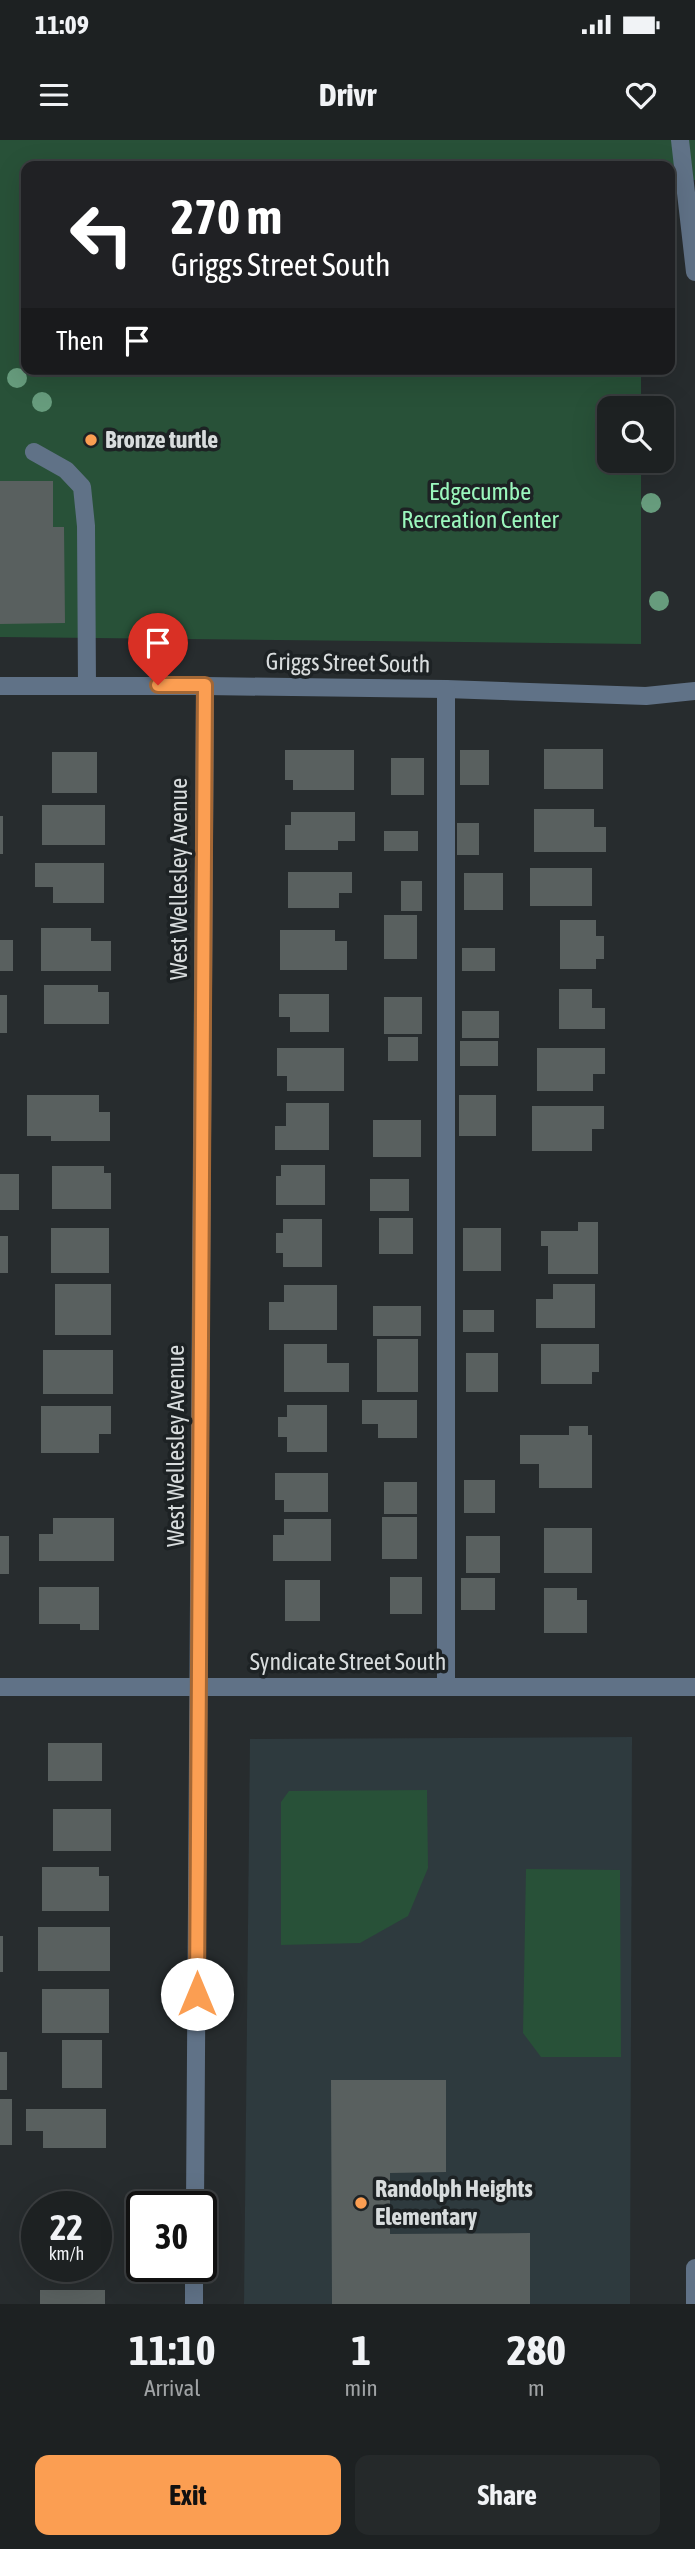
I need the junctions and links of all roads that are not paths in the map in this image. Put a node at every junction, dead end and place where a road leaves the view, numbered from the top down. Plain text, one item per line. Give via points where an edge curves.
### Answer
1 (680, 140) edge
2 (695, 272) edge
3 (34, 452) dead end
4 (0, 685) edge
5 (87, 685) junction
6 (205, 685) junction
7 (446, 690) junction
8 (695, 691) edge
9 (0, 1687) edge
10 (199, 1687) junction
11 (446, 1687) junction
12 (695, 1687) edge
13 (195, 2191) edge
14 (695, 2268) edge
15 (194, 2282) edge
16 (194, 2304) edge
17 (695, 2304) edge

1 - 2 street
3 - 5 street via 66,470 82,487
4 - 5 street, Griggs Street South
5 - 6 street, Griggs Street South
6 - 7 street, Griggs Street South
6 - 10 street, West Wellesley Avenue
7 - 8 street, Griggs Street South via 646,696
7 - 11 street
9 - 10 street, Syndicate Street South
10 - 11 street, Syndicate Street South
10 - 13 street, West Wellesley Avenue
11 - 12 street, Syndicate Street South
14 - 17 street
15 - 16 street

